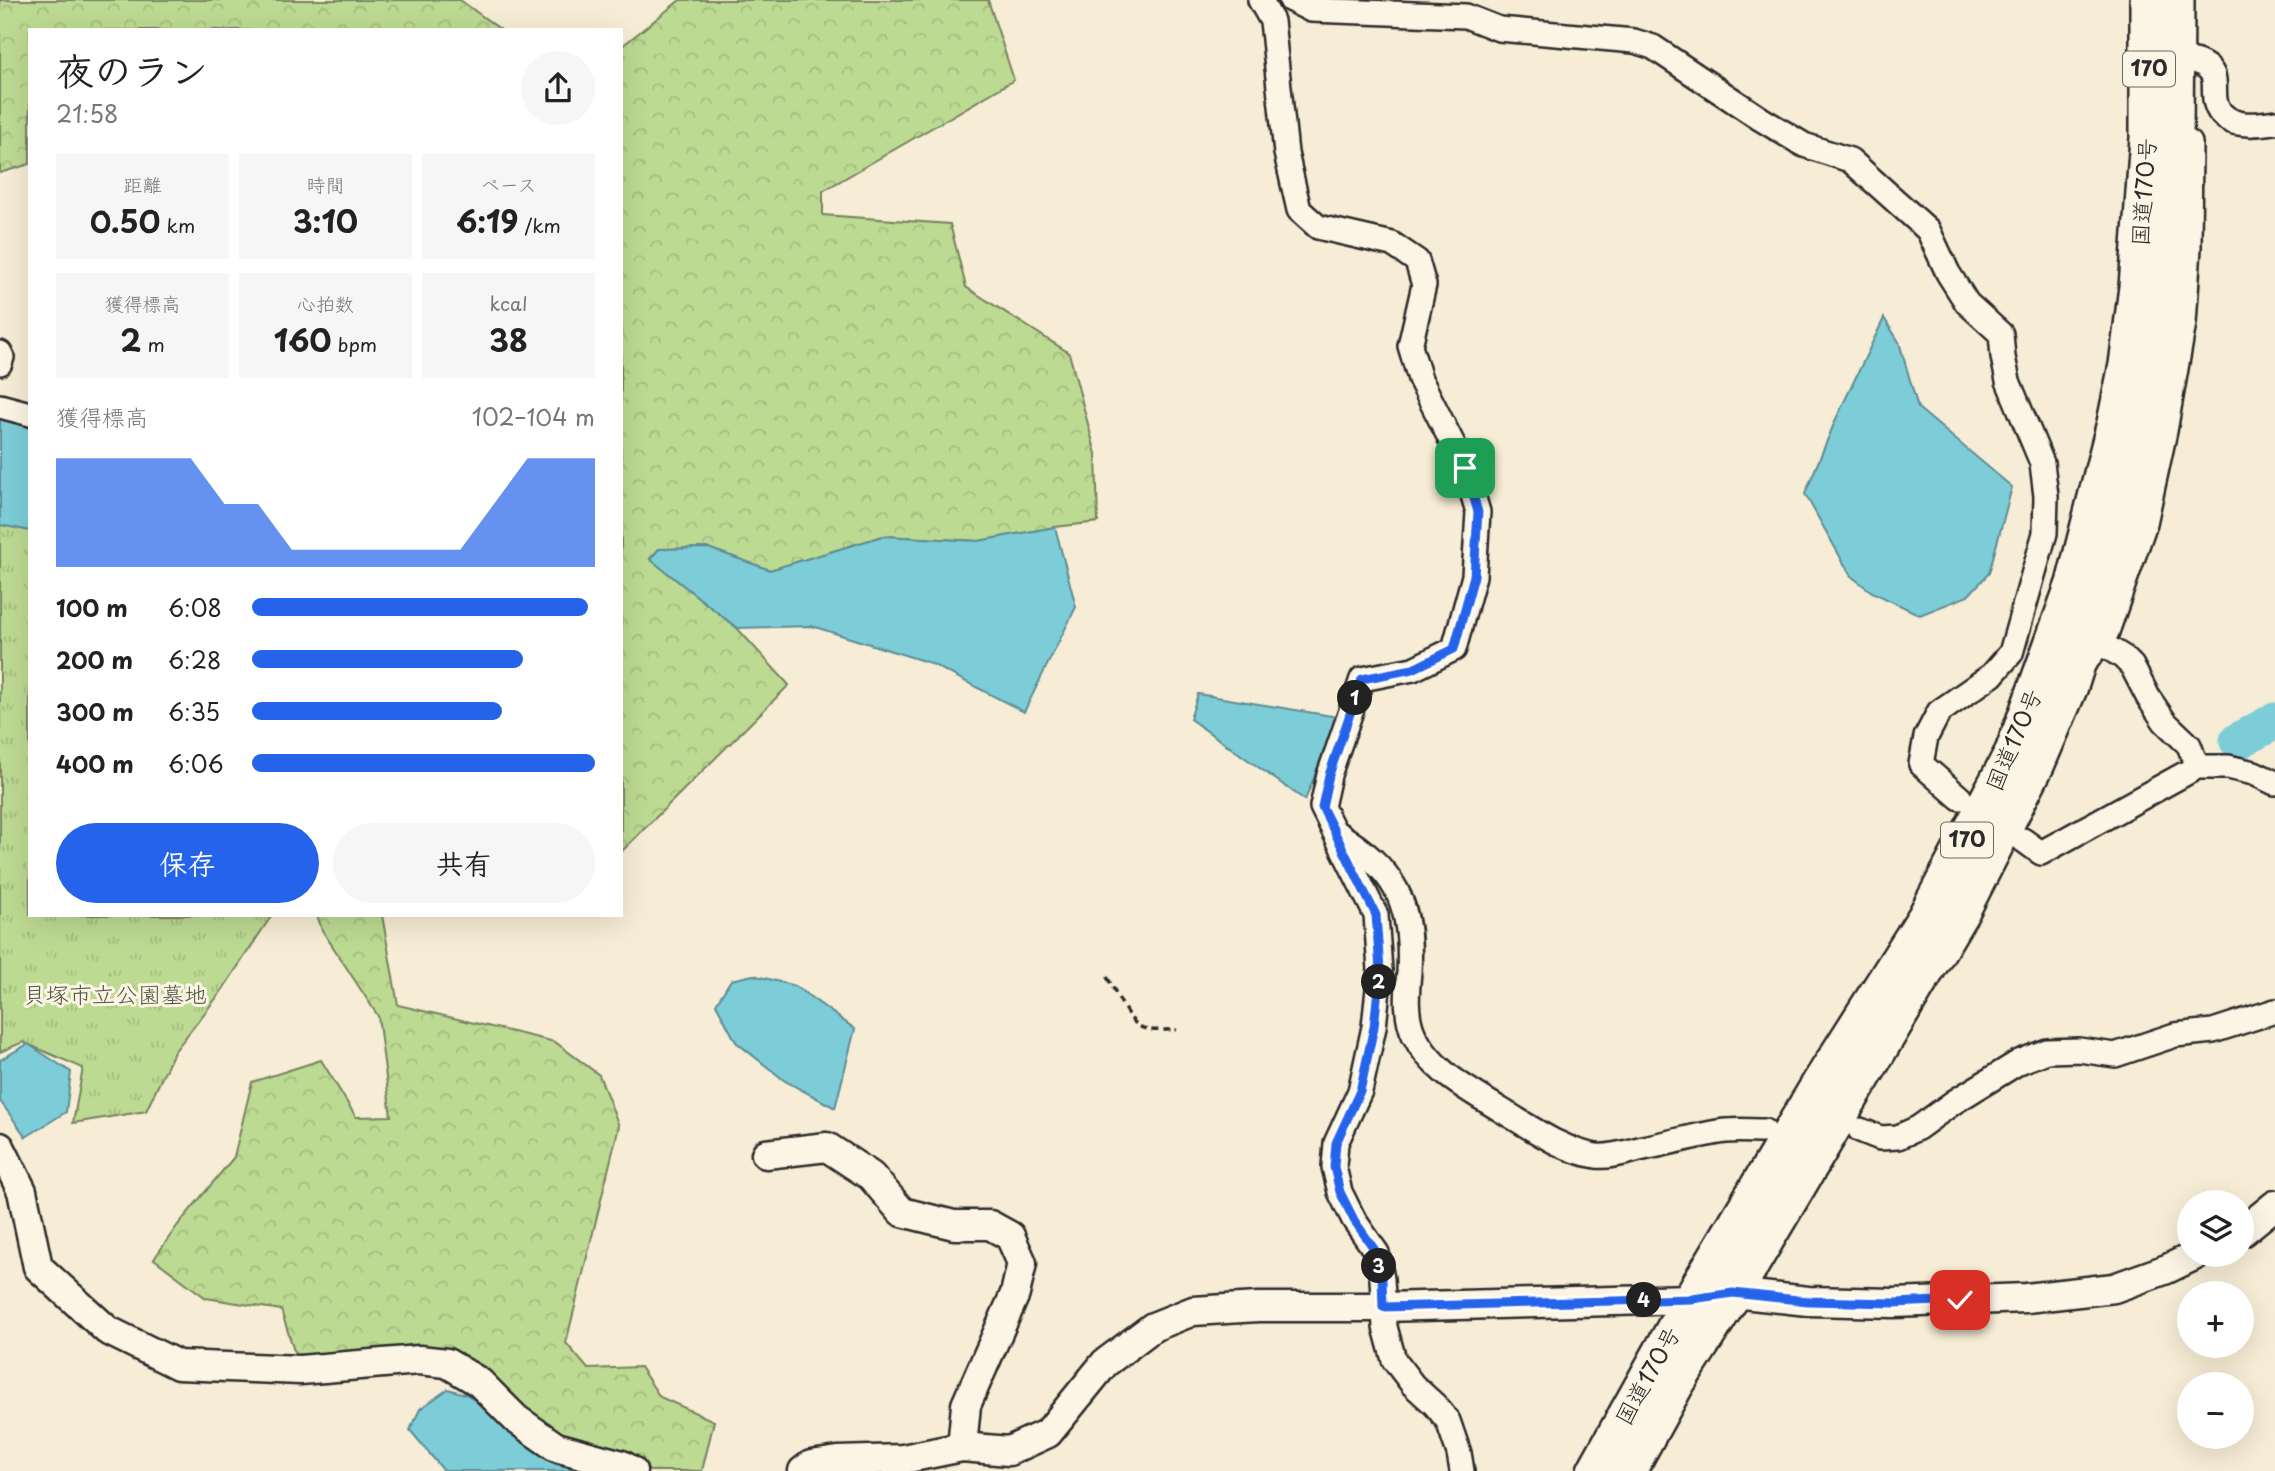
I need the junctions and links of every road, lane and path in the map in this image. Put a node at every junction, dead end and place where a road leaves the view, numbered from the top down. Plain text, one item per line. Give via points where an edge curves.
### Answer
1 (1260, 0) edge
2 (1291, 0) edge
3 (2149, 0) edge
4 (2175, 0) edge
5 (2190, 0) edge
6 (2190, 60) junction
7 (2275, 122) edge
8 (2161, 137) junction
9 (0, 353) edge
10 (0, 363) edge
11 (0, 406) edge
12 (28, 413) edge
13 (2099, 642) junction
14 (2069, 687) junction
15 (2197, 767) junction
16 (2275, 783) edge
17 (1960, 798) dead end
18 (1333, 831) junction
19 (2023, 840) dead end
20 (1107, 977) dead end
21 (2275, 1011) edge
22 (1177, 1030) dead end
23 (1860, 1130) dead end
24 (1764, 1131) dead end
25 (0, 1147) edge
26 (766, 1154) dead end
27 (2275, 1205) edge
28 (2254, 1222) edge
29 (2177, 1264) edge
30 (1733, 1293) junction
31 (1692, 1299) junction
32 (1383, 1307) junction
33 (962, 1447) junction
34 (632, 1471) edge
35 (803, 1471) edge
36 (1462, 1471) edge
37 (1596, 1471) edge
38 (1627, 1471) edge

1 - 18 street via 1272,21 1286,153 1299,211 1318,227 1392,244 1417,261 1424,285 1410,346 1420,379 1465,468 1478,512 1474,576 1454,649 1413,669 1362,679 1322,807
2 - 17 street via 1311,10 1466,16 1499,29 1634,41 1653,47 1804,145 1850,160 1928,230 1967,303 2001,334 2008,381 2042,463 2046,496 2045,533 2011,653 1992,675 1939,712 1926,737 1921,764
3 - 8 highway, 国道170号 / 170
4 - 8 highway, 国道170号 / 170
5 - 6 street
6 - 7 street via 2202,63 2213,74 2216,103 2231,121 2251,126
6 - 13 street via 2184,323 2145,523
8 - 14 highway, 国道170号 / 170 via 2155,361 2108,565
8 - 31 highway, 国道170号 / 170 via 2116,423 2075,583 2014,752 1926,918
9 - 10 street
11 - 12 street
13 - 14 street
13 - 15 street via 2132,666 2165,722 2189,746
14 - 30 highway, 国道170号 / 170 via 1961,910
15 - 16 street via 2228,767
15 - 19 street via 2040,853
18 - 24 street via 1383,868 1400,898 1410,950 1407,1004 1413,1033 1446,1075 1577,1152 1600,1156 1728,1131
18 - 32 street via 1376,915 1380,970 1360,1091 1336,1143 1334,1167 1340,1192 1377,1253
20 - 22 path via 1132,1022 1150,1030
21 - 23 street via 2115,1055 2047,1051 2019,1062 1898,1137 1880,1138
25 - 34 street via 22,1191 38,1266 107,1330 178,1365 300,1370 419,1360 447,1363 479,1382 516,1419 556,1447
26 - 33 street via 827,1147 872,1176 902,1212 954,1225 990,1225 1010,1236 1022,1263 1015,1294 966,1405
27 - 28 street
29 - 30 street via 2114,1288 2026,1298 1894,1303
30 - 31 street
30 - 38 highway, 国道170号 / 170
31 - 32 street
31 - 37 highway, 国道170号 / 170
32 - 33 street via 1193,1311 1153,1327 1105,1363 1048,1433 1009,1451
32 - 36 street via 1394,1360 1448,1421
33 - 35 street via 903,1459 811,1465

